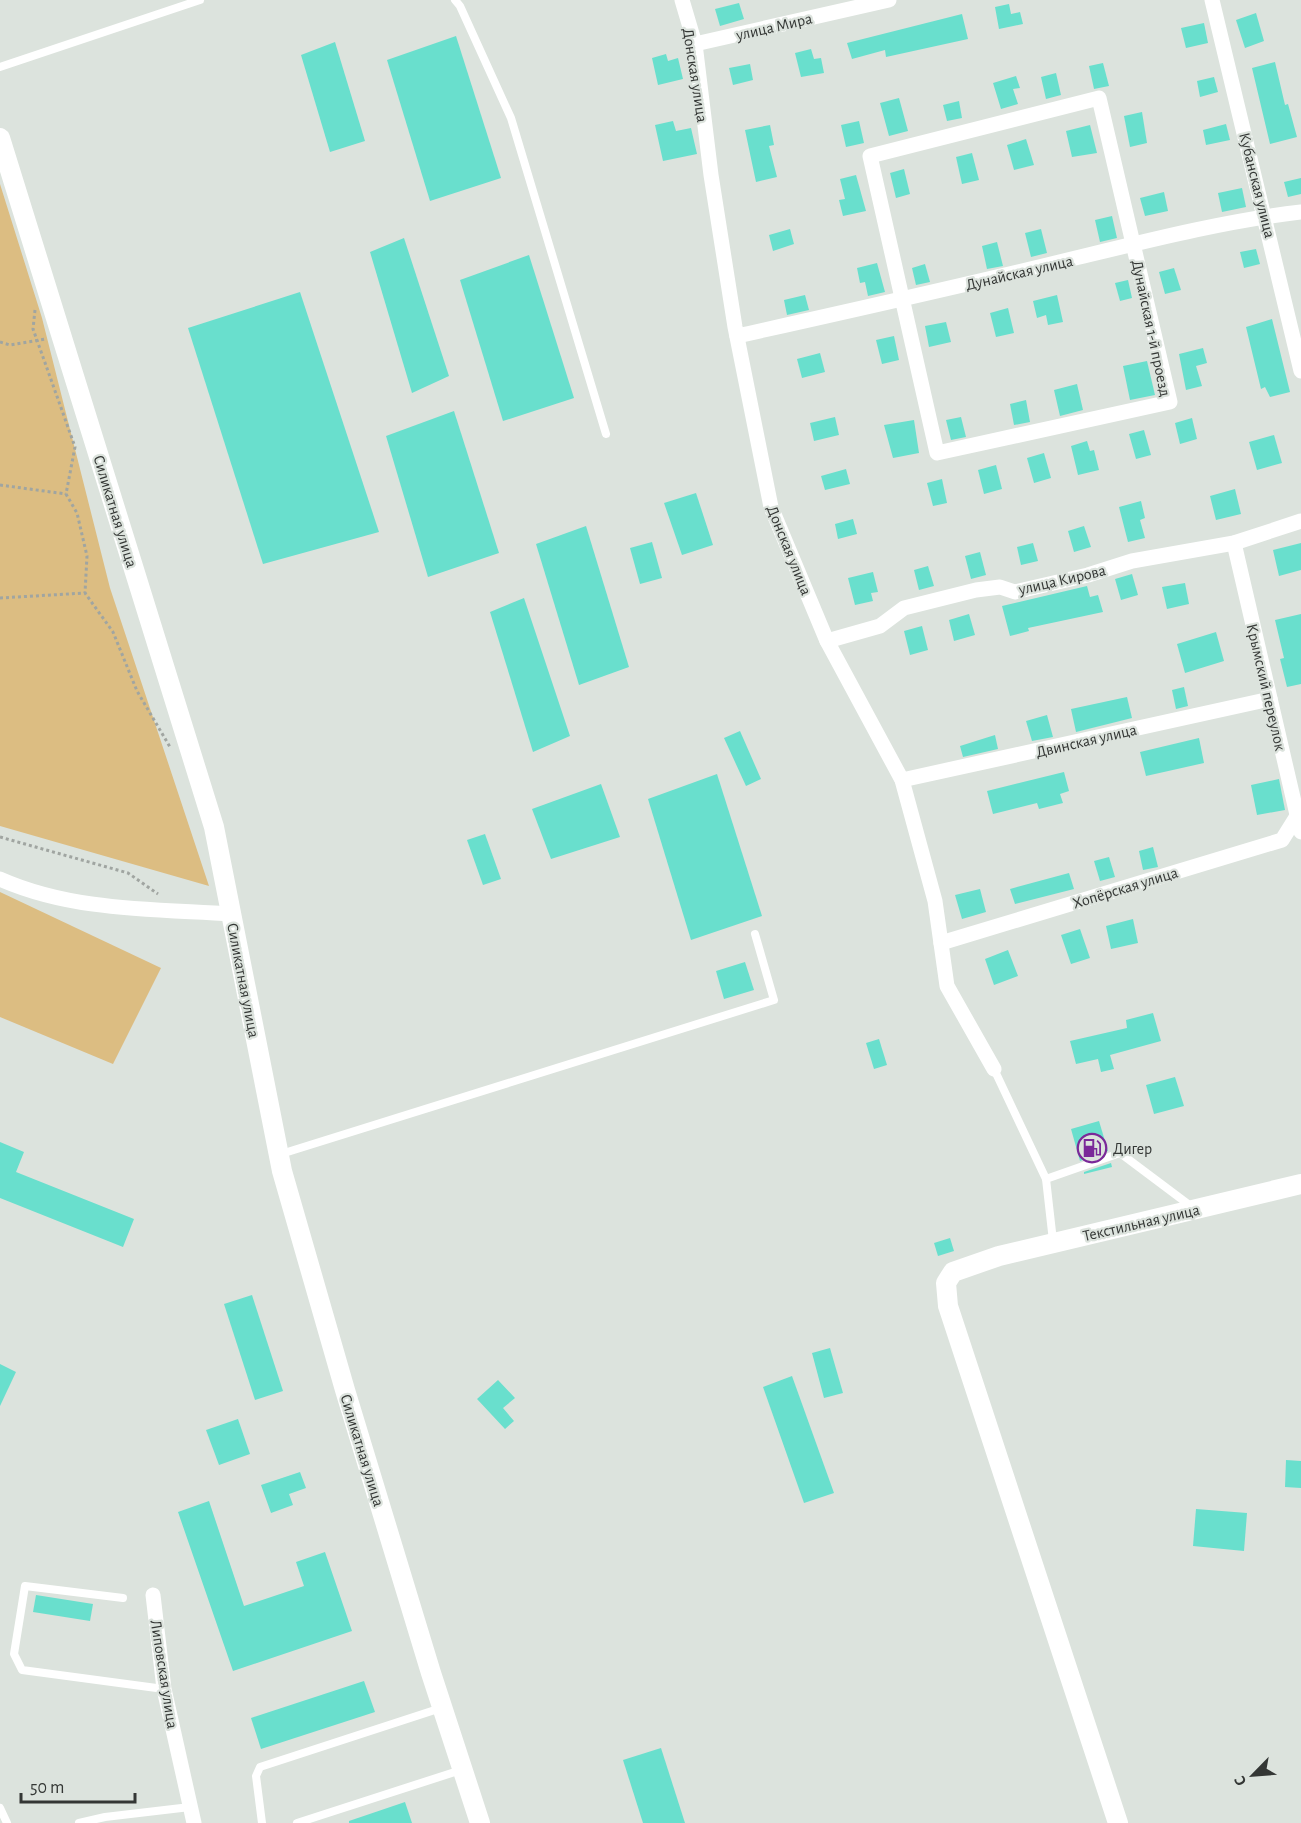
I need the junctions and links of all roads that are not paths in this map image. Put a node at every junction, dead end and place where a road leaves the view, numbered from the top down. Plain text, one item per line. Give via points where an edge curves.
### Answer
1 (200, 0) edge
2 (454, 0) edge
3 (682, 0) edge
4 (889, 0) edge
5 (1212, 0) edge
6 (694, 44) junction
7 (0, 67) edge
8 (0, 138) edge
9 (1301, 212) edge
10 (1266, 216) junction
11 (1135, 244) junction
12 (904, 300) junction
13 (736, 336) junction
14 (1301, 371) edge
15 (606, 434) dead end
16 (1301, 521) edge
17 (1234, 543) junction
18 (827, 641) junction
19 (1270, 699) junction
20 (902, 780) junction
21 (1299, 824) edge
22 (0, 879) edge
23 (231, 914) junction
24 (755, 934) dead end
25 (941, 943) junction
26 (994, 1069) joint
27 (279, 1154) junction
28 (1046, 1179) junction
29 (1301, 1184) edge
30 (1196, 1209) junction
31 (1053, 1243) junction
32 (153, 1595) dead end
33 (123, 1598) dead end
34 (164, 1689) junction
35 (442, 1708) junction
36 (462, 1770) junction
37 (190, 1807) junction
38 (0, 1808) edge
39 (7, 1823) edge
40 (79, 1823) edge
41 (194, 1823) edge
42 (262, 1823) edge
43 (297, 1823) edge
44 (480, 1823) edge
45 (1118, 1823) edge

1 - 7 lane
2 - 15 lane via 511,118
3 - 6 street, Донская улица
4 - 6 street, улица Мира
5 - 10 street, Кубанская улица
6 - 13 street, Донская улица
8 - 23 street, Силикатная улица via 214,827
9 - 10 street, Дунайская улица
10 - 11 street, Дунайская улица
10 - 14 street, Кубанская улица
11 - 12 street, Дунайская улица
11 - 12 street, Дунайская 1-й проезд via 1099,98 870,156
11 - 12 street, Дунайская 1-й проезд via 1170,402 938,453
12 - 13 street, Дунайская улица
13 - 18 street, Донская улица via 771,507
16 - 17 street, улица Кирова
17 - 18 street, улица Кирова via 1132,561 1015,592 1000,587 976,590 904,608 880,626
17 - 19 street, Крымский переулок
18 - 20 street, Донская улица
19 - 20 street, Двинская улица
19 - 21 street, Крымский переулок
20 - 25 street, Донская улица via 935,901
21 - 25 street, Хопёрская улица via 1282,840
22 - 23 street via 29,892 109,907
23 - 27 street, Силикатная улица
24 - 27 lane via 774,999
25 - 26 street, Донская улица via 947,986
26 - 28 lane
27 - 35 street, Силикатная улица via 345,1390
28 - 30 lane via 1120,1153
28 - 31 lane
29 - 30 street, Текстильная улица
30 - 31 street, Текстильная улица
31 - 45 street, Текстильная улица via 953,1272 946,1283 948,1306
32 - 34 street, Липовская улица
33 - 34 lane via 25,1586 14,1654 22,1670
34 - 37 street, Липовская улица
35 - 36 street, Силикатная улица
35 - 42 lane via 260,1767 256,1776
36 - 43 lane
36 - 44 street, Силикатная улица
37 - 40 lane
37 - 41 street, Липовская улица
38 - 39 lane

